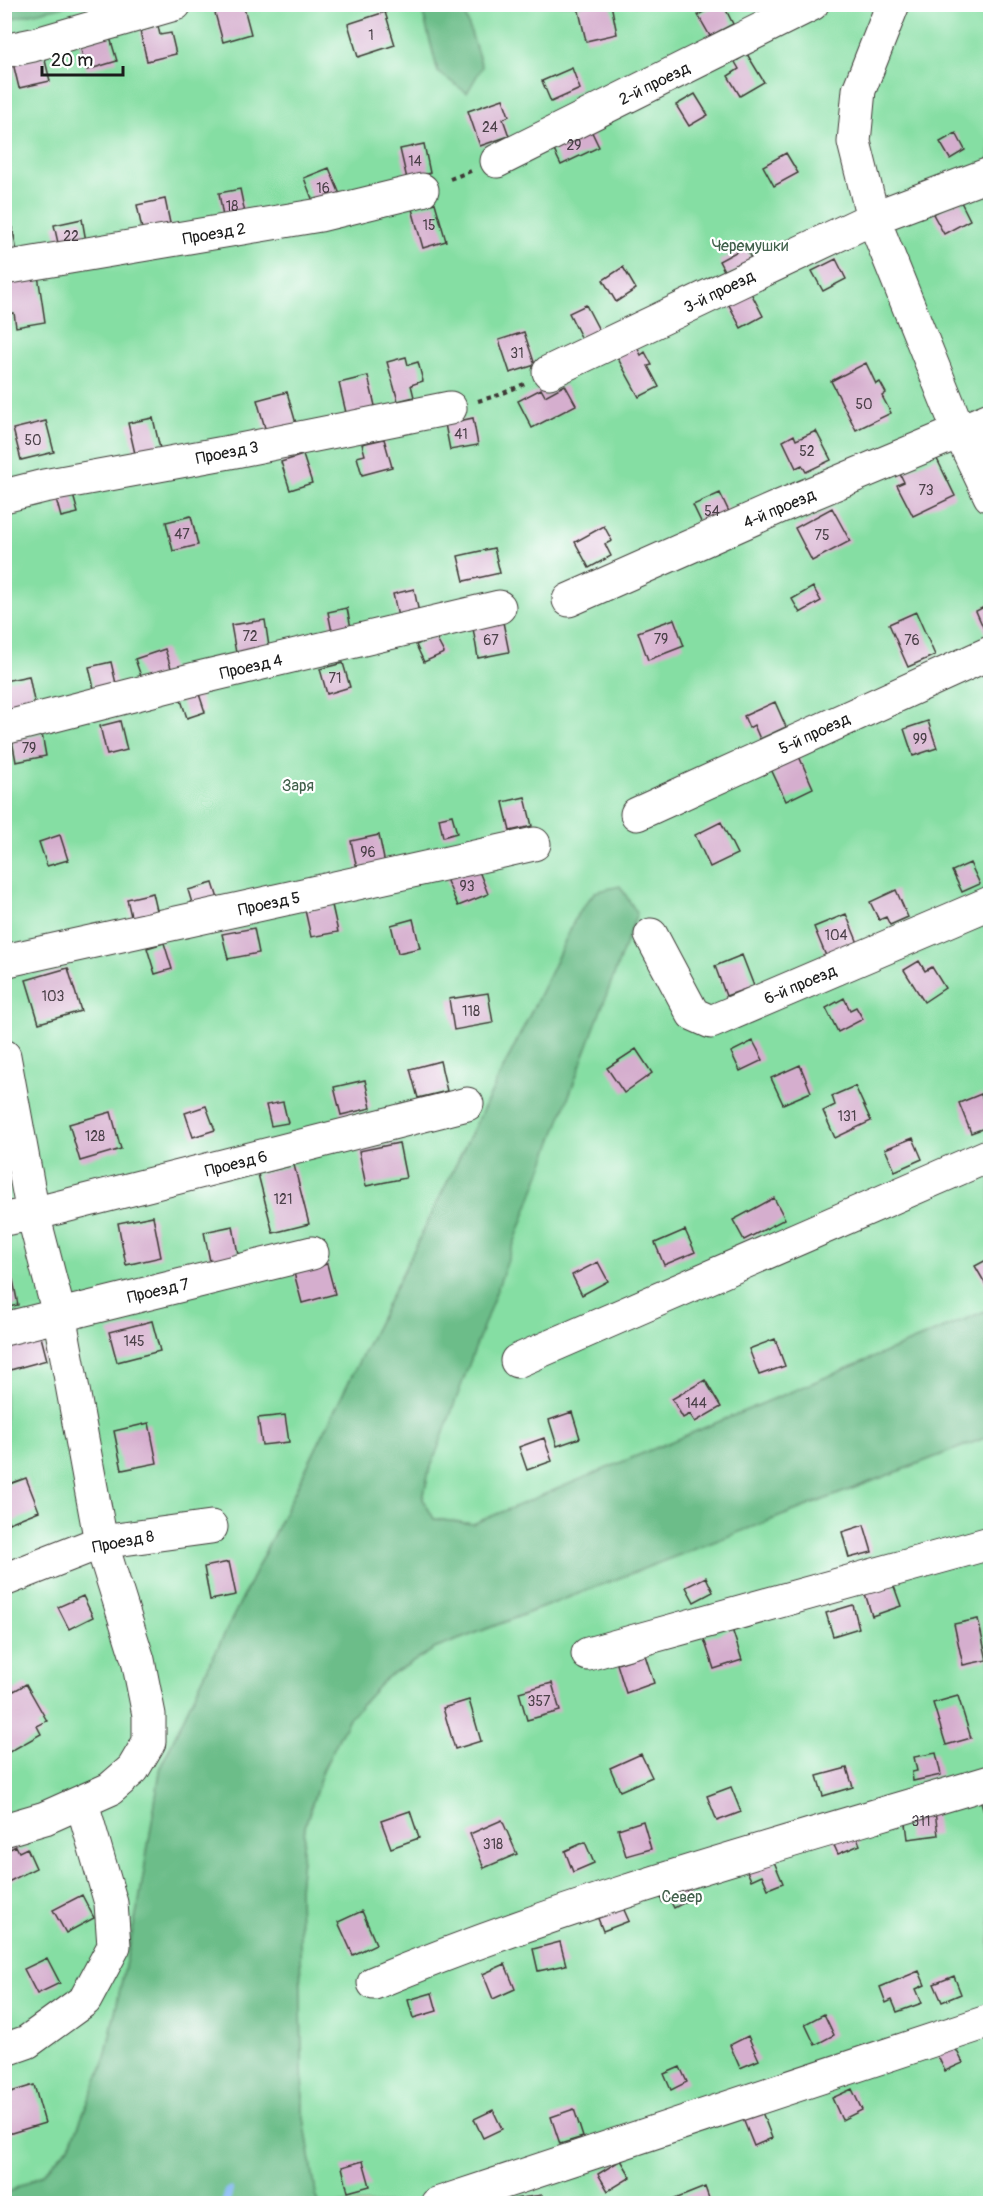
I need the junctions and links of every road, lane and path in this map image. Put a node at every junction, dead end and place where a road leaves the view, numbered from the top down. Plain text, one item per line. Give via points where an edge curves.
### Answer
1 (175, 4) edge
2 (812, 4) edge
3 (893, 4) edge
4 (4, 51) edge
5 (497, 161) joint
6 (990, 174) edge
7 (422, 190) joint
8 (873, 218) junction
9 (4, 268) edge
10 (549, 372) joint
11 (450, 408) joint
12 (990, 419) edge
13 (959, 431) junction
14 (4, 496) edge
15 (990, 496) edge
16 (569, 600) dead end
17 (500, 607) dead end
18 (990, 653) edge
19 (4, 728) edge
20 (638, 814) dead end
21 (534, 844) dead end
22 (990, 903) edge
23 (651, 935) dead end
24 (4, 961) edge
25 (4, 1056) edge
26 (467, 1104) dead end
27 (990, 1155) edge
28 (19, 1217) edge
29 (312, 1253) dead end
30 (59, 1314) junction
31 (4, 1329) edge
32 (517, 1361) dead end
33 (211, 1527) dead end
34 (101, 1542) junction
35 (990, 1543) edge
36 (4, 1580) edge
37 (588, 1654) dead end
38 (990, 1782) edge
39 (82, 1803) junction
40 (4, 1830) edge
41 (374, 1983) dead end
42 (990, 2021) edge
43 (4, 2050) edge
44 (437, 2204) edge

1 - 4 street
2 - 5 street, 2-й проезд
3 - 8 street via 859,90 854,142
5 - 7 path
6 - 8 street, 3-й проезд
7 - 9 street, Проезд 2 via 320,215
8 - 10 street, 3-й проезд
8 - 13 street
10 - 11 path via 499,395
11 - 14 street, Проезд 3
12 - 13 street, 4-й проезд
13 - 15 street
13 - 16 street, 4-й проезд
17 - 19 street, Проезд 4
18 - 20 street, 5-й проезд
21 - 24 street, Проезд 5
22 - 23 street, 6-й проезд via 711,1022 693,1014
25 - 28 street
26 - 28 street, Проезд 6
27 - 32 street
28 - 30 street
29 - 30 street, Проезд 7
30 - 31 street, Проезд 7
30 - 34 street
33 - 34 street, Проезд 8
34 - 36 street, Проезд 8
34 - 39 street via 138,1660 149,1715 149,1742 133,1769 110,1789
35 - 37 street
38 - 41 street via 628,1890 449,1952
39 - 40 street
39 - 43 street via 111,1903 114,1946 85,2001 27,2042
42 - 44 street

